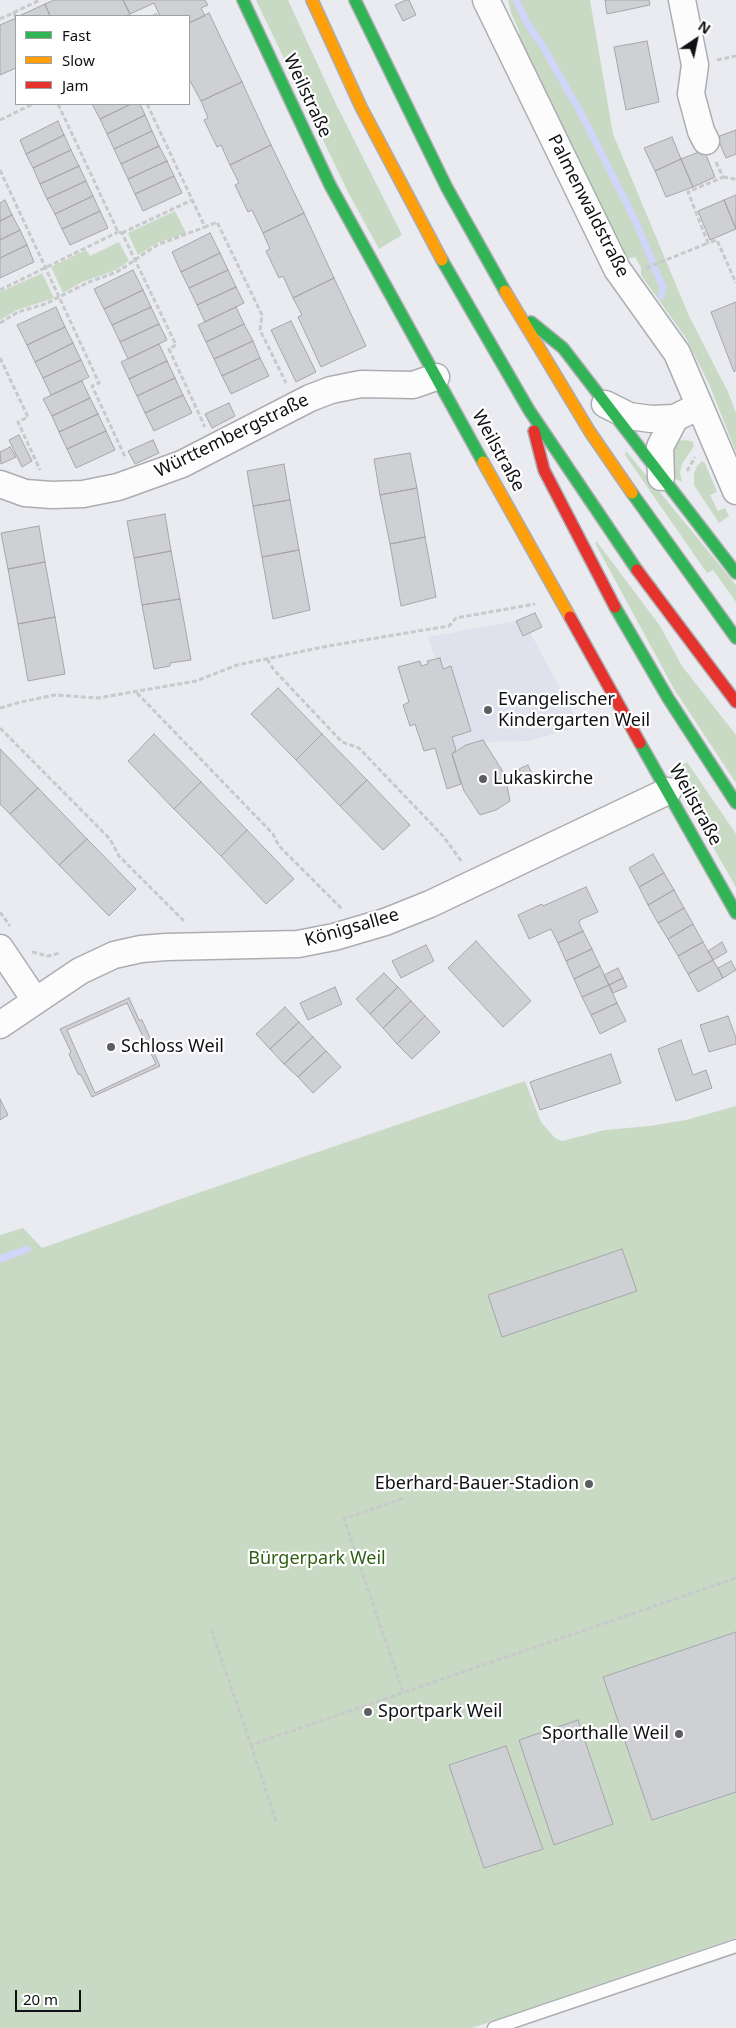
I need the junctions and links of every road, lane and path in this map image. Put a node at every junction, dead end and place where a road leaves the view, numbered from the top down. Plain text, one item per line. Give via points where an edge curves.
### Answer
1 (40, 0) edge
2 (243, 0) edge
3 (312, 0) edge
4 (354, 0) edge
5 (486, 0) edge
6 (682, 0) edge
7 (14, 12) junction
8 (159, 13) dead end
9 (15, 15) edge
10 (155, 15) edge
11 (0, 19) edge
12 (31, 105) edge
13 (58, 105) edge
14 (147, 105) edge
15 (0, 120) edge
16 (706, 141) joint
17 (0, 170) edge
18 (723, 177) junction
19 (736, 179) edge
20 (192, 200) junction
21 (205, 227) junction
22 (120, 233) junction
23 (708, 243) junction
24 (134, 260) junction
25 (45, 267) junction
26 (623, 278) junction
27 (736, 283) edge
28 (0, 290) edge
29 (59, 297) junction
30 (517, 313) junction
31 (0, 323) edge
32 (0, 358) edge
33 (436, 377) junction
34 (605, 404) junction
35 (296, 405) junction
36 (699, 406) junction
37 (529, 410) junction
38 (675, 418) junction
39 (215, 448) junction
40 (661, 477) junction
41 (137, 481) junction
42 (0, 484) edge
43 (736, 491) edge
44 (52, 495) junction
45 (736, 573) edge
46 (560, 598) junction
47 (736, 638) edge
48 (267, 659) junction
49 (137, 693) junction
50 (736, 702) edge
51 (0, 708) edge
52 (0, 728) edge
53 (668, 791) junction
54 (736, 803) edge
55 (465, 868) junction
56 (0, 912) edge
57 (338, 913) dead end
58 (736, 913) edge
59 (178, 924) dead end
60 (6, 939) edge
61 (28, 948) dead end
62 (67, 950) dead end
63 (36, 1000) junction
64 (0, 1025) edge
65 (404, 1498) dead end
66 (736, 1578) edge
67 (211, 1629) dead end
68 (403, 1692) junction
69 (251, 1745) junction
70 (276, 1821) dead end
71 (736, 1946) edge
72 (494, 2028) edge

1 - 7 path
2 - 33 main road, Weilstraße via 330,186
3 - 37 main road via 361,107 430,240
4 - 30 main road via 447,188
5 - 26 street, Palmenwaldstraße
6 - 16 street via 695,64 691,94
7 - 9 path
7 - 11 path
8 - 10 path
12 - 15 path
13 - 22 path
14 - 20 path
16 - 18 path
17 - 25 path
18 - 19 path
18 - 23 path via 688,192
20 - 21 path
20 - 22 path
21 - 24 path via 158,245
21 - 35 path via 217,222 262,315 260,330
22 - 24 path
22 - 25 path
23 - 26 path
23 - 27 path via 717,240
24 - 29 path via 117,272
24 - 39 path via 176,345 168,349
25 - 28 path
25 - 29 path
26 - 36 street, Palmenwaldstraße via 672,344
29 - 31 path via 18,312
29 - 41 path via 99,383 92,386
30 - 34 main road via 562,348
30 - 47 main road via 600,447
32 - 44 path via 28,417 18,422
33 - 35 street, Württembergstraße via 408,385 341,387
33 - 46 main road, Weilstraße
34 - 38 street via 629,416
34 - 40 main road
35 - 39 street, Württembergstraße
36 - 38 street
36 - 43 street, Palmenwaldstraße
37 - 50 main road via 649,587
37 - 54 main road via 544,470 582,546 668,698
38 - 40 street via 660,447
39 - 41 street, Württembergstraße
40 - 45 main road
41 - 44 street, Württembergstraße via 83,494
42 - 44 street, Württembergstraße via 25,493
46 - 48 path via 456,618 449,626
46 - 53 main road, Weilstraße
48 - 49 path via 237,665 196,681
48 - 55 path via 342,742 359,748 442,836
49 - 51 path via 98,698 55,695
49 - 57 path via 273,834 279,846 346,911
52 - 59 path via 110,839 119,856 187,923
53 - 55 street, Königsallee
53 - 58 main road, Weilstraße
55 - 63 street, Königsallee via 430,904 385,922 316,941 280,945 166,946 114,955 91,964
56 - 60 path
60 - 63 street
61 - 62 path via 48,956
63 - 64 street, Königsallee
65 - 68 path via 344,1519
66 - 68 path
67 - 69 path
68 - 69 path
69 - 70 path
71 - 72 lane

